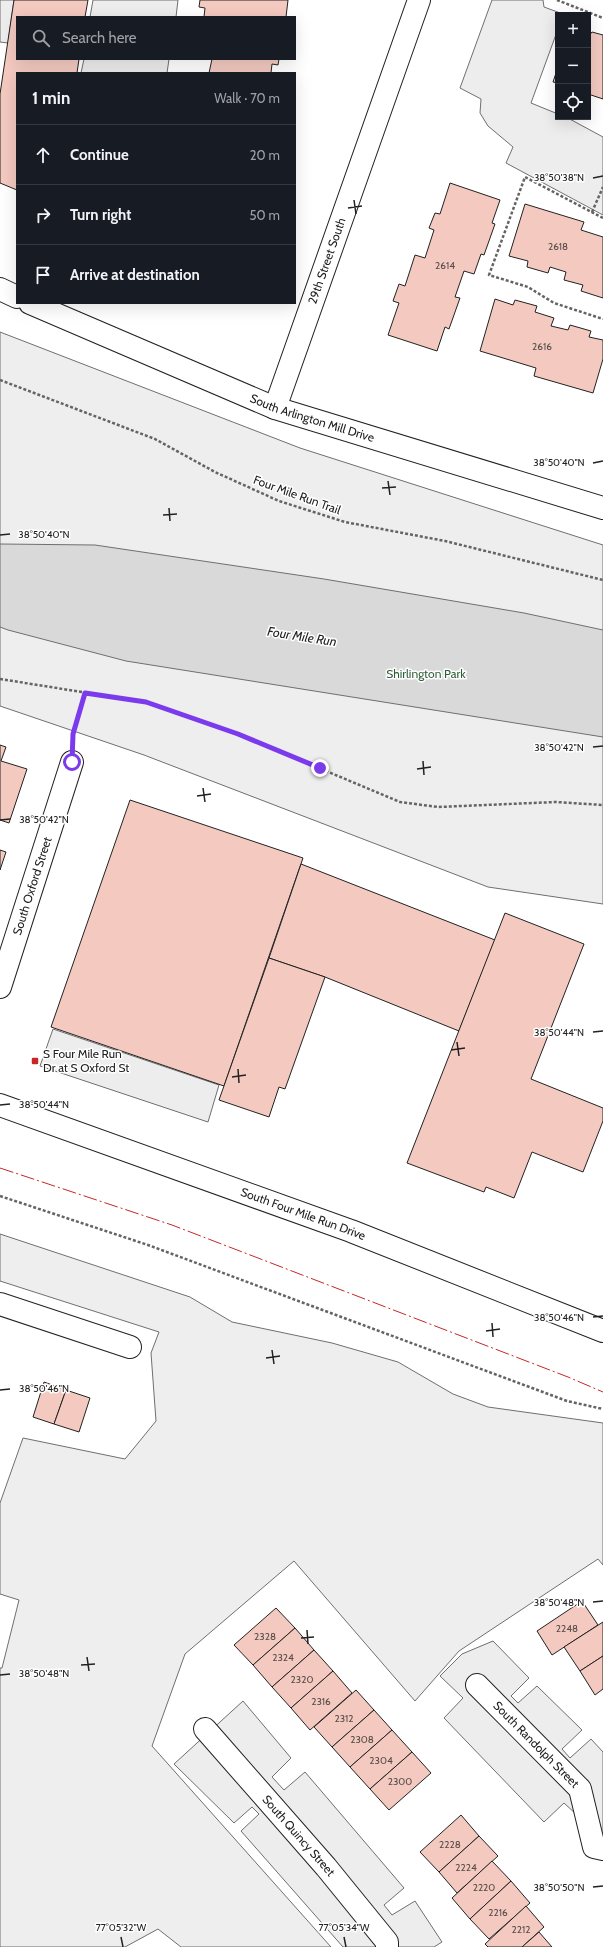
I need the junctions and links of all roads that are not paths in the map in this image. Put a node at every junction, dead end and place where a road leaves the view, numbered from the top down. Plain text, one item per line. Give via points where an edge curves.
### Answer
1 (419, 0) edge
2 (0, 289) edge
3 (16, 297) edge
4 (32, 304) edge
5 (274, 408) junction
6 (603, 508) edge
7 (72, 762) road end
8 (0, 987) edge
9 (0, 1105) edge
10 (0, 1304) edge
11 (603, 1331) edge
12 (130, 1347) dead end
13 (477, 1685) dead end
14 (205, 1729) dead end
15 (603, 1850) edge
16 (387, 1947) edge

1 - 5 street, 29th Street South
2 - 3 street
4 - 5 street, South Arlington Mill Drive
5 - 6 street, South Arlington Mill Drive
7 - 8 street, South Oxford Street
9 - 11 street, South Four Mile Run Drive via 351,1231
10 - 12 street
13 - 15 street, South Randolph Street via 580,1789 594,1847
14 - 16 street, South Quincy Street via 326,1867 387,1942

